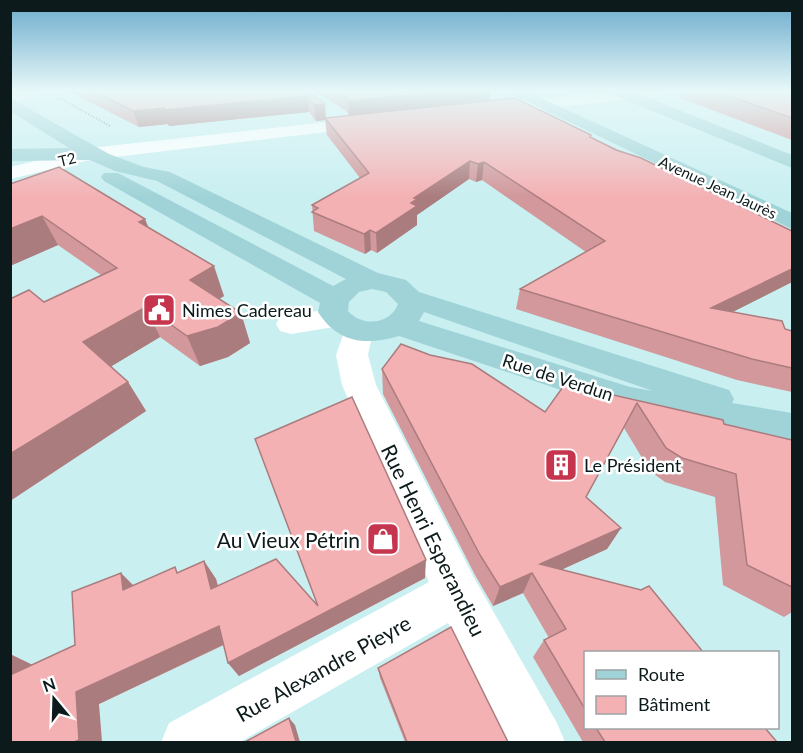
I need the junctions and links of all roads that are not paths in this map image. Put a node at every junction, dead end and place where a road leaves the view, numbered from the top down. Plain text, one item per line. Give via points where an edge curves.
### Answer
1 (42, 126) edge
2 (47, 126) edge
3 (262, 126) edge
4 (310, 126) edge
5 (588, 126) edge
6 (703, 126) edge
7 (93, 132) road end
8 (90, 154) junction
9 (11, 162) edge
10 (792, 162) edge
11 (10, 193) edge
12 (792, 222) edge
13 (372, 281) junction
14 (367, 314) junction
15 (277, 320) road end
16 (792, 426) edge
17 (458, 592) junction
18 (188, 742) edge
19 (538, 742) edge

1 - 9 main road
2 - 8 main road
3 - 8 street via 167,136
4 - 8 street, T2
5 - 12 main road, Avenue Jean Jaurès
6 - 10 main road
7 - 8 main road via 98,137
8 - 9 street, T2
8 - 11 street
8 - 13 main road, Rue de Verdun via 145,175 163,176
8 - 14 main road, Rue de Verdun via 105,174
13 - 14 main road via 350,286
13 - 14 main road, Rue de Verdun via 403,289
14 - 15 street
14 - 16 main road, Rue de Verdun via 630,400
14 - 17 street, Rue Henri Esperandieu via 352,356 358,385
17 - 18 street, Rue Alexandre Pieyre
17 - 19 street, Rue Henri Esperandieu

